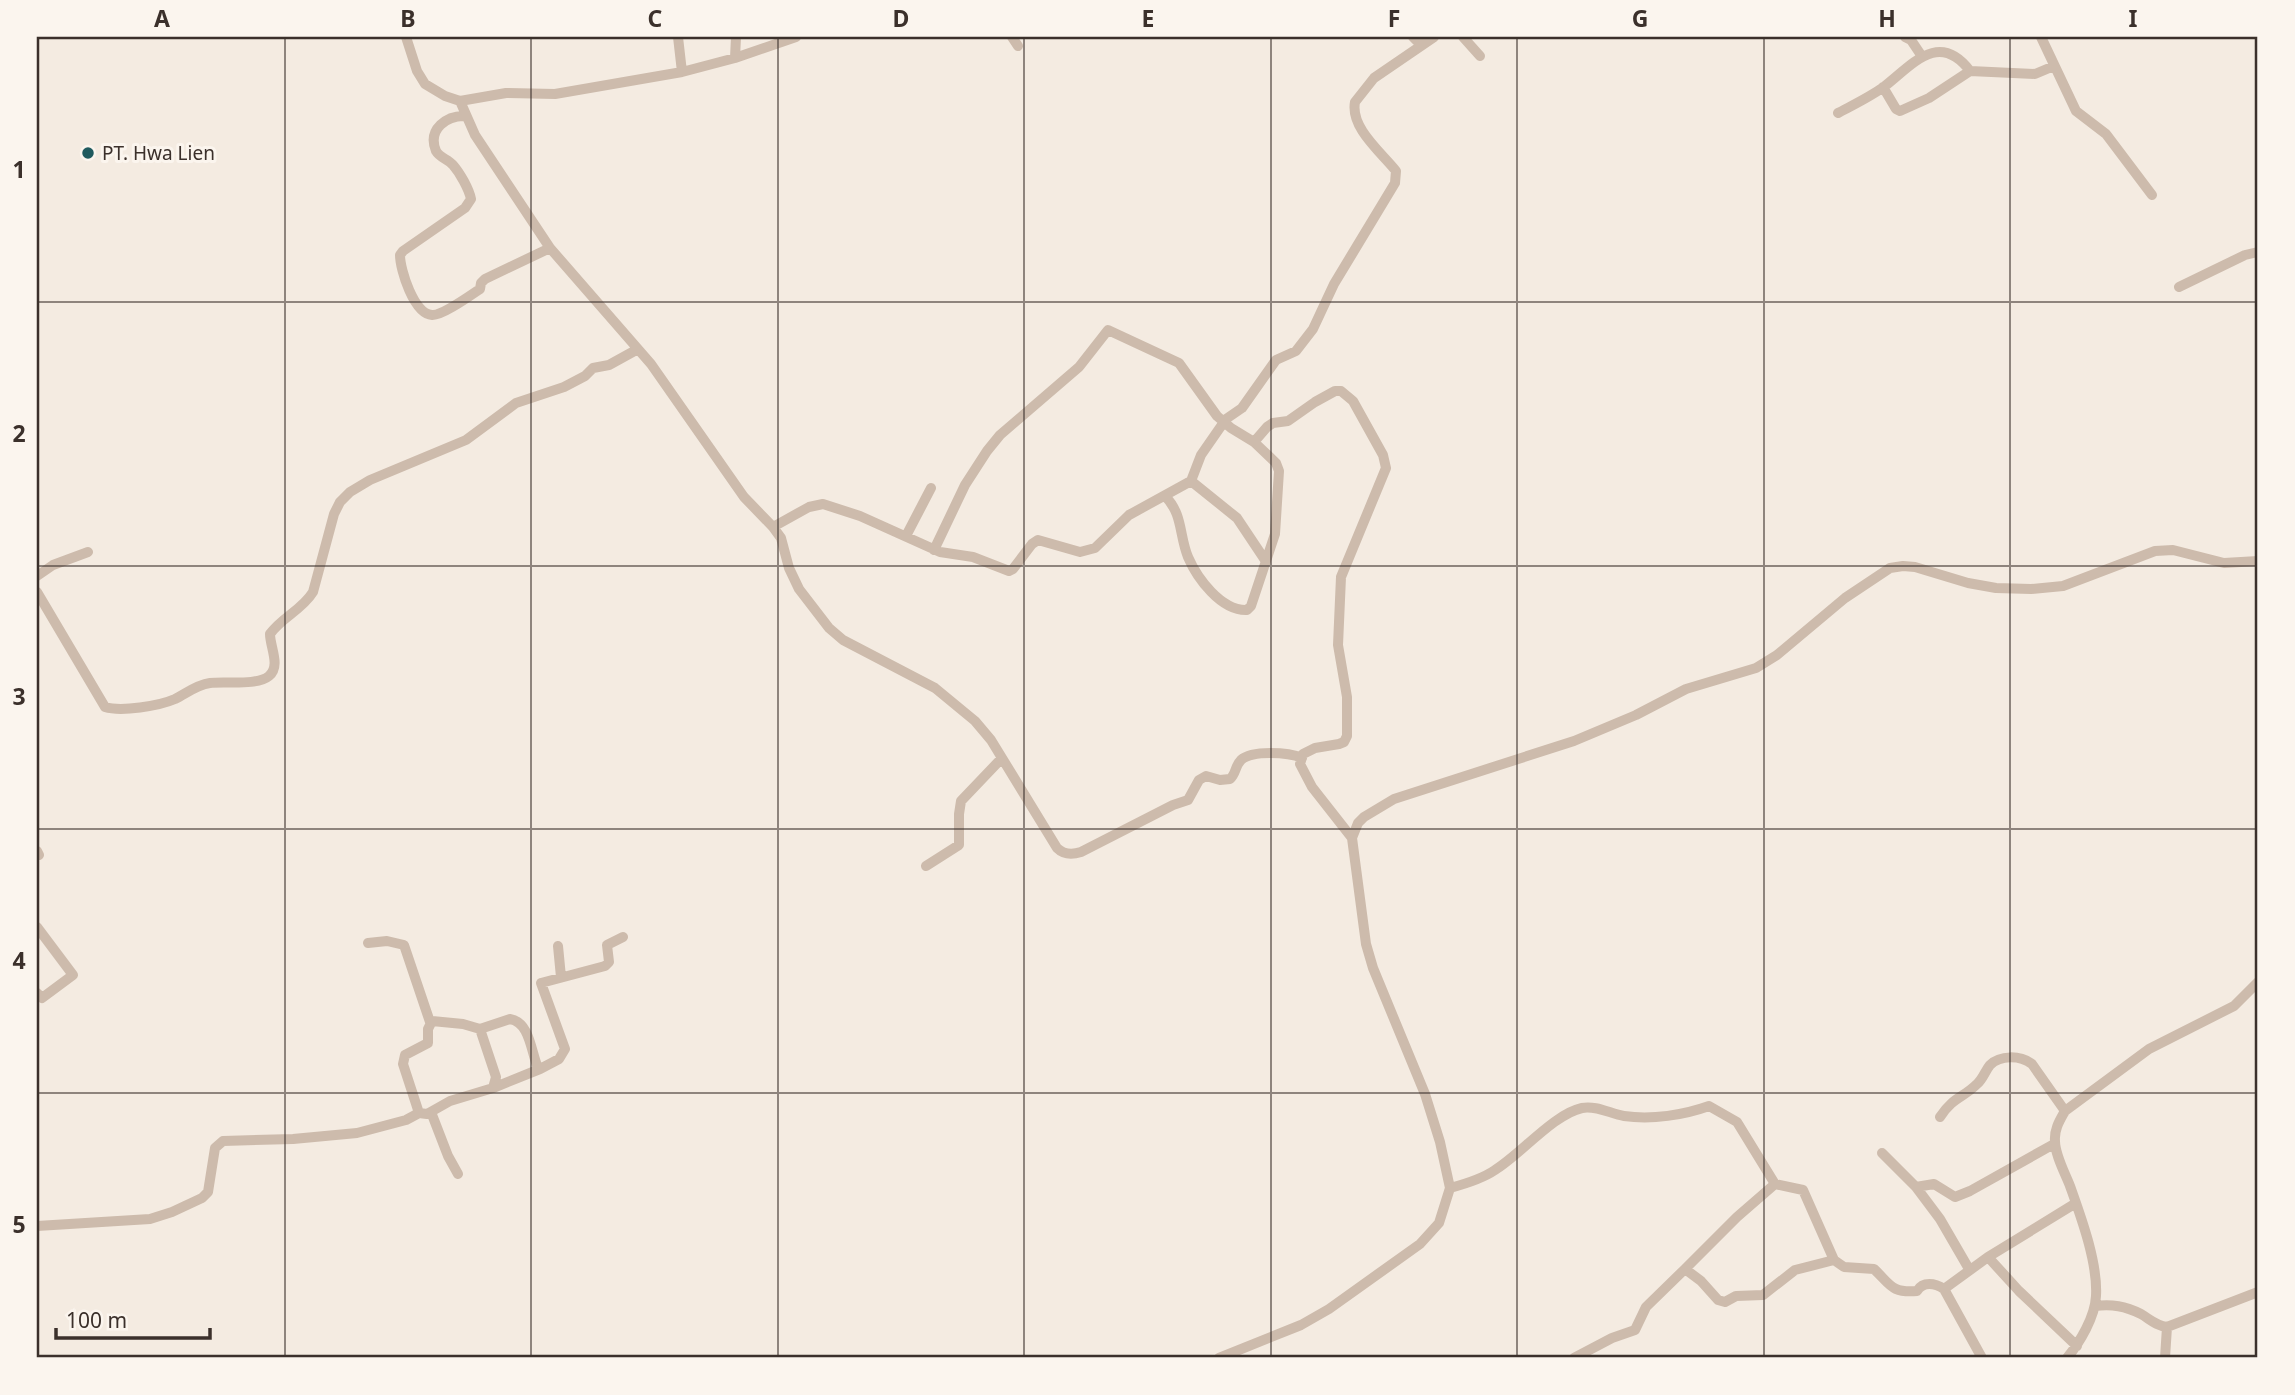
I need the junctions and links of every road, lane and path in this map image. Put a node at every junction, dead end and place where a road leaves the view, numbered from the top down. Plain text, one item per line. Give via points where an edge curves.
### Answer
1 (406, 37) edge
2 (678, 37) edge
3 (736, 37) edge
4 (796, 37) edge
5 (1413, 37) edge
6 (1434, 37) edge
7 (1463, 37) edge
8 (1905, 37) edge
9 (2041, 37) edge
10 (1421, 45) junction
11 (1921, 55) junction
12 (1480, 56) dead end
13 (735, 58) junction
14 (2054, 66) junction
15 (1970, 71) junction
16 (682, 72) junction
17 (1883, 87) junction
18 (460, 101) junction
19 (1838, 113) dead end
20 (466, 116) junction
21 (2152, 195) dead end
22 (550, 248) junction
23 (2258, 252) edge
24 (2179, 286) dead end
25 (638, 349) junction
26 (1224, 423) junction
27 (1254, 442) junction
28 (1191, 481) junction
29 (932, 488) dead end
30 (1166, 496) junction
31 (773, 527) junction
32 (906, 536) junction
33 (934, 550) junction
34 (88, 552) dead end
35 (1265, 560) junction
36 (2258, 561) edge
37 (37, 576) edge
38 (37, 592) edge
39 (1002, 758) junction
40 (1301, 758) junction
41 (1352, 838) junction
42 (926, 866) dead end
43 (37, 927) edge
44 (624, 937) dead end
45 (368, 943) dead end
46 (558, 946) dead end
47 (561, 978) junction
48 (2258, 982) edge
49 (37, 993) edge
50 (430, 1022) junction
51 (480, 1029) junction
52 (540, 1069) junction
53 (493, 1088) junction
54 (2066, 1111) junction
55 (431, 1112) junction
56 (419, 1113) junction
57 (1940, 1117) dead end
58 (2054, 1144) junction
59 (1882, 1153) dead end
60 (458, 1174) dead end
61 (1775, 1184) junction
62 (1916, 1187) junction
63 (1450, 1188) junction
64 (2076, 1203) junction
65 (37, 1226) edge
66 (1988, 1256) junction
67 (1834, 1260) junction
68 (1685, 1269) junction
69 (1969, 1269) junction
70 (1944, 1289) junction
71 (2258, 1292) edge
72 (2095, 1306) junction
73 (2167, 1327) junction
74 (2077, 1346) junction
75 (1219, 1358) edge
76 (1574, 1358) edge
77 (1983, 1358) edge
78 (2067, 1358) edge
79 (2165, 1358) edge

1 - 18 street via 425,84
2 - 16 street
3 - 13 street
4 - 13 street
5 - 10 street
6 - 10 street
7 - 12 street
8 - 11 street
9 - 14 street
10 - 26 street via 1374,78 1353,108 1362,129 1396,171 1395,183 1313,328 1296,351 1276,360 1242,408
11 - 15 street via 1950,53
11 - 17 street
13 - 16 street
14 - 15 street via 2035,74
14 - 21 street via 2076,111 2106,134
15 - 17 street via 1900,111
16 - 18 street via 555,94 506,93
17 - 19 street
18 - 20 street
20 - 22 street
20 - 22 street via 442,122 435,147 453,165 471,199 400,256 417,304 427,314 438,314 480,289 485,279
22 - 25 street
23 - 24 street
25 - 31 street via 744,497
25 - 38 street via 610,365 593,368 564,387 516,403 466,440 350,492 334,514 313,592 270,634 275,666 265,679 197,686 149,706 105,707
26 - 27 street
26 - 28 street
26 - 33 street via 1179,363 1108,330 1079,367 987,451
27 - 35 street via 1279,471 1276,526
27 - 40 street via 1273,423 1288,421 1327,394 1341,391 1353,401 1386,462 1341,577 1338,645 1347,697 1347,736 1339,744 1309,750
28 - 30 street
28 - 35 street via 1237,518
29 - 32 street
30 - 33 street via 1129,514 1095,548 1080,552 1038,540 1011,570
30 - 35 street via 1177,510 1192,564 1226,603 1249,609
31 - 32 street via 808,507 823,504
31 - 39 street via 799,589 836,636 936,688 975,721
32 - 33 street
34 - 37 street
36 - 41 street via 2224,563 2173,550 2155,551 2063,586 2031,589 1968,583 1915,567 1890,568 1756,668 1686,689 1574,741 1394,799 1364,817
39 - 40 street via 1057,848 1074,854 1188,800 1206,776 1230,779 1249,755 1283,752
39 - 42 street via 961,800 959,845
40 - 41 street via 1312,787
41 - 63 street via 1366,944 1425,1094
43 - 49 street via 73,975 42,998
44 - 47 street via 607,945 608,964
45 - 50 street via 404,945
46 - 47 street
47 - 52 street via 541,983 565,1052
48 - 54 street via 2234,1006 2149,1049
50 - 51 street
50 - 56 street via 428,1043 405,1055 403,1061
51 - 52 street via 510,1019 520,1022
51 - 53 street via 496,1077
52 - 53 street
53 - 55 street
54 - 57 street via 2032,1064 2006,1058 1991,1064 1977,1084 1955,1098
54 - 58 street
55 - 56 street
55 - 60 street
56 - 65 street via 357,1133 223,1141 214,1152 208,1192 192,1203 150,1219
58 - 62 street via 1963,1194 1951,1197 1934,1184
58 - 64 street
59 - 62 street
61 - 63 street via 1737,1122 1709,1106 1687,1114 1655,1116 1623,1116 1585,1107 1567,1113 1494,1171
61 - 67 street via 1803,1190
61 - 68 street
62 - 69 street
63 - 75 street via 1438,1223 1420,1244 1301,1325
64 - 66 street
64 - 72 street via 2095,1279
66 - 69 street
66 - 74 street
67 - 68 street via 1795,1270 1763,1295 1736,1296 1725,1302
67 - 70 street via 1844,1267 1874,1269 1887,1284 1903,1292 1927,1284
68 - 76 street via 1646,1307 1635,1330
69 - 70 street
70 - 77 street
71 - 73 street
72 - 73 street via 2118,1304
72 - 74 street
73 - 79 street
74 - 78 street

